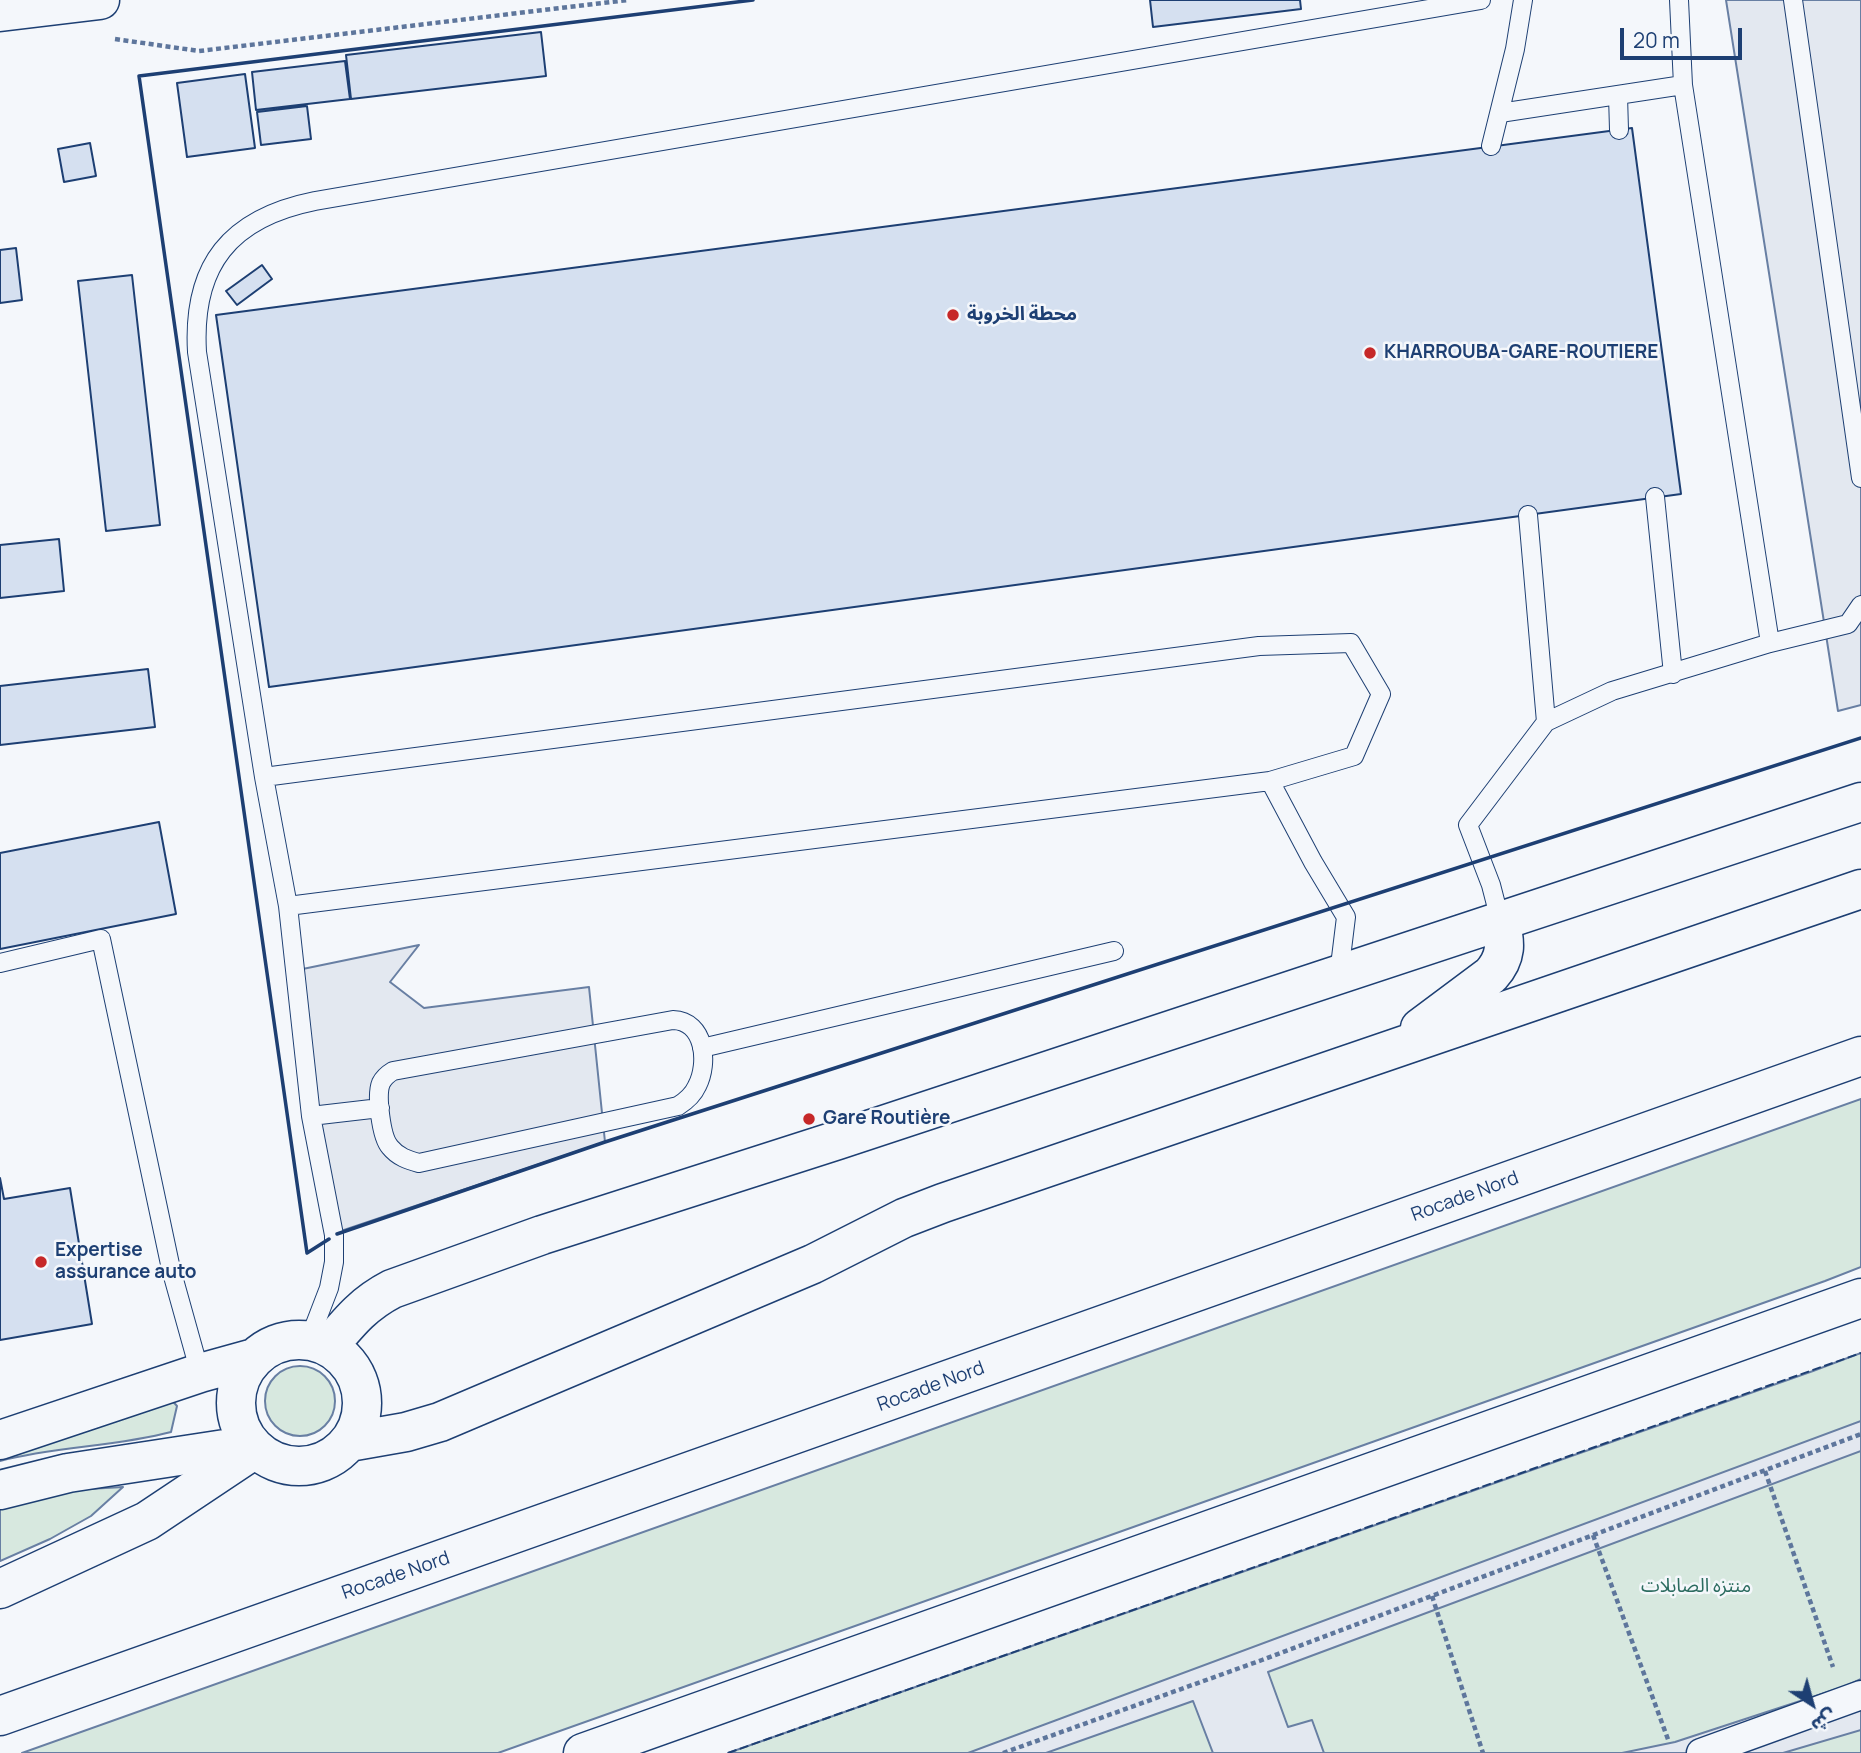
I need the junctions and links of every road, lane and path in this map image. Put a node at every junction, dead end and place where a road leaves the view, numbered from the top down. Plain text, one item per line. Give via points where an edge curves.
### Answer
1 (100, 0) edge
2 (628, 0) edge
3 (1481, 0) edge
4 (1523, 0) edge
5 (1679, 0) edge
6 (1793, 0) edge
7 (0, 12) edge
8 (105, 41) dead end
9 (1683, 85) junction
10 (1618, 95) junction
11 (1500, 113) junction
12 (1619, 130) dead end
13 (1492, 146) dead end
14 (1861, 478) edge
15 (1655, 497) dead end
16 (1528, 515) dead end
17 (1861, 605) edge
18 (1770, 643) junction
19 (1673, 674) junction
20 (1546, 722) junction
21 (264, 777) junction
22 (1270, 781) junction
23 (1861, 802) edge
24 (1861, 889) edge
25 (288, 906) junction
26 (1500, 920) junction
27 (1114, 951) dead end
28 (0, 963) edge
29 (1339, 974) junction
30 (702, 1048) junction
31 (1393, 1049) junction
32 (1861, 1056) edge
33 (380, 1108) junction
34 (311, 1116) junction
35 (1861, 1298) edge
36 (319, 1343) junction
37 (254, 1358) junction
38 (200, 1373) junction
39 (1861, 1434) edge
40 (0, 1440) edge
41 (349, 1442) junction
42 (253, 1447) junction
43 (1765, 1471) junction
44 (0, 1490) edge
45 (1593, 1535) junction
46 (0, 1589) edge
47 (1432, 1595) junction
48 (1853, 1698) edge
49 (0, 1716) edge
50 (583, 1753) edge
51 (1003, 1753) edge
52 (1483, 1753) edge
53 (1672, 1753) edge
54 (1701, 1753) edge

1 - 7 main road
2 - 8 path via 199,51
3 - 21 lane via 315,201 257,219 232,239 214,263 201,291 195,321
4 - 11 lane
5 - 9 lane
6 - 14 lane
9 - 10 lane
9 - 18 lane
10 - 11 lane
10 - 12 lane
11 - 13 lane
15 - 19 lane
16 - 20 lane
17 - 18 lane via 1848,624
18 - 19 lane
19 - 20 lane via 1612,691
20 - 26 lane via 1468,825 1492,885
21 - 22 lane via 1259,646 1351,643 1381,694 1354,756
21 - 25 lane
22 - 25 lane
22 - 29 lane via 1346,917
23 - 26 main road
24 - 31 main road
25 - 34 lane
26 - 29 main road
26 - 31 main road via 1506,942 1500,965
27 - 30 lane
28 - 38 lane via 101,939 171,1269
29 - 36 main road via 542,1235 392,1289
30 - 33 lane via 694,1028 673,1020 401,1069 381,1084
30 - 33 lane via 697,1086 678,1106 419,1163 391,1149
31 - 41 main road via 943,1203 801,1270 440,1422
32 - 49 main road, Rocade Nord
33 - 34 lane
34 - 36 lane via 334,1235 334,1262
35 - 50 main road
36 - 37 main road via 289,1340
36 - 41 main road via 344,1357 361,1389 358,1426
37 - 38 main road
37 - 42 main road via 244,1371 235,1401 242,1432
38 - 40 main road
39 - 43 path
41 - 42 main road via 328,1458 303,1466 269,1459
42 - 44 main road via 68,1473
42 - 46 main road via 147,1521
43 - 45 path
43 - 48 path
45 - 47 path
45 - 53 path
47 - 51 path
47 - 52 path
48 - 54 street

